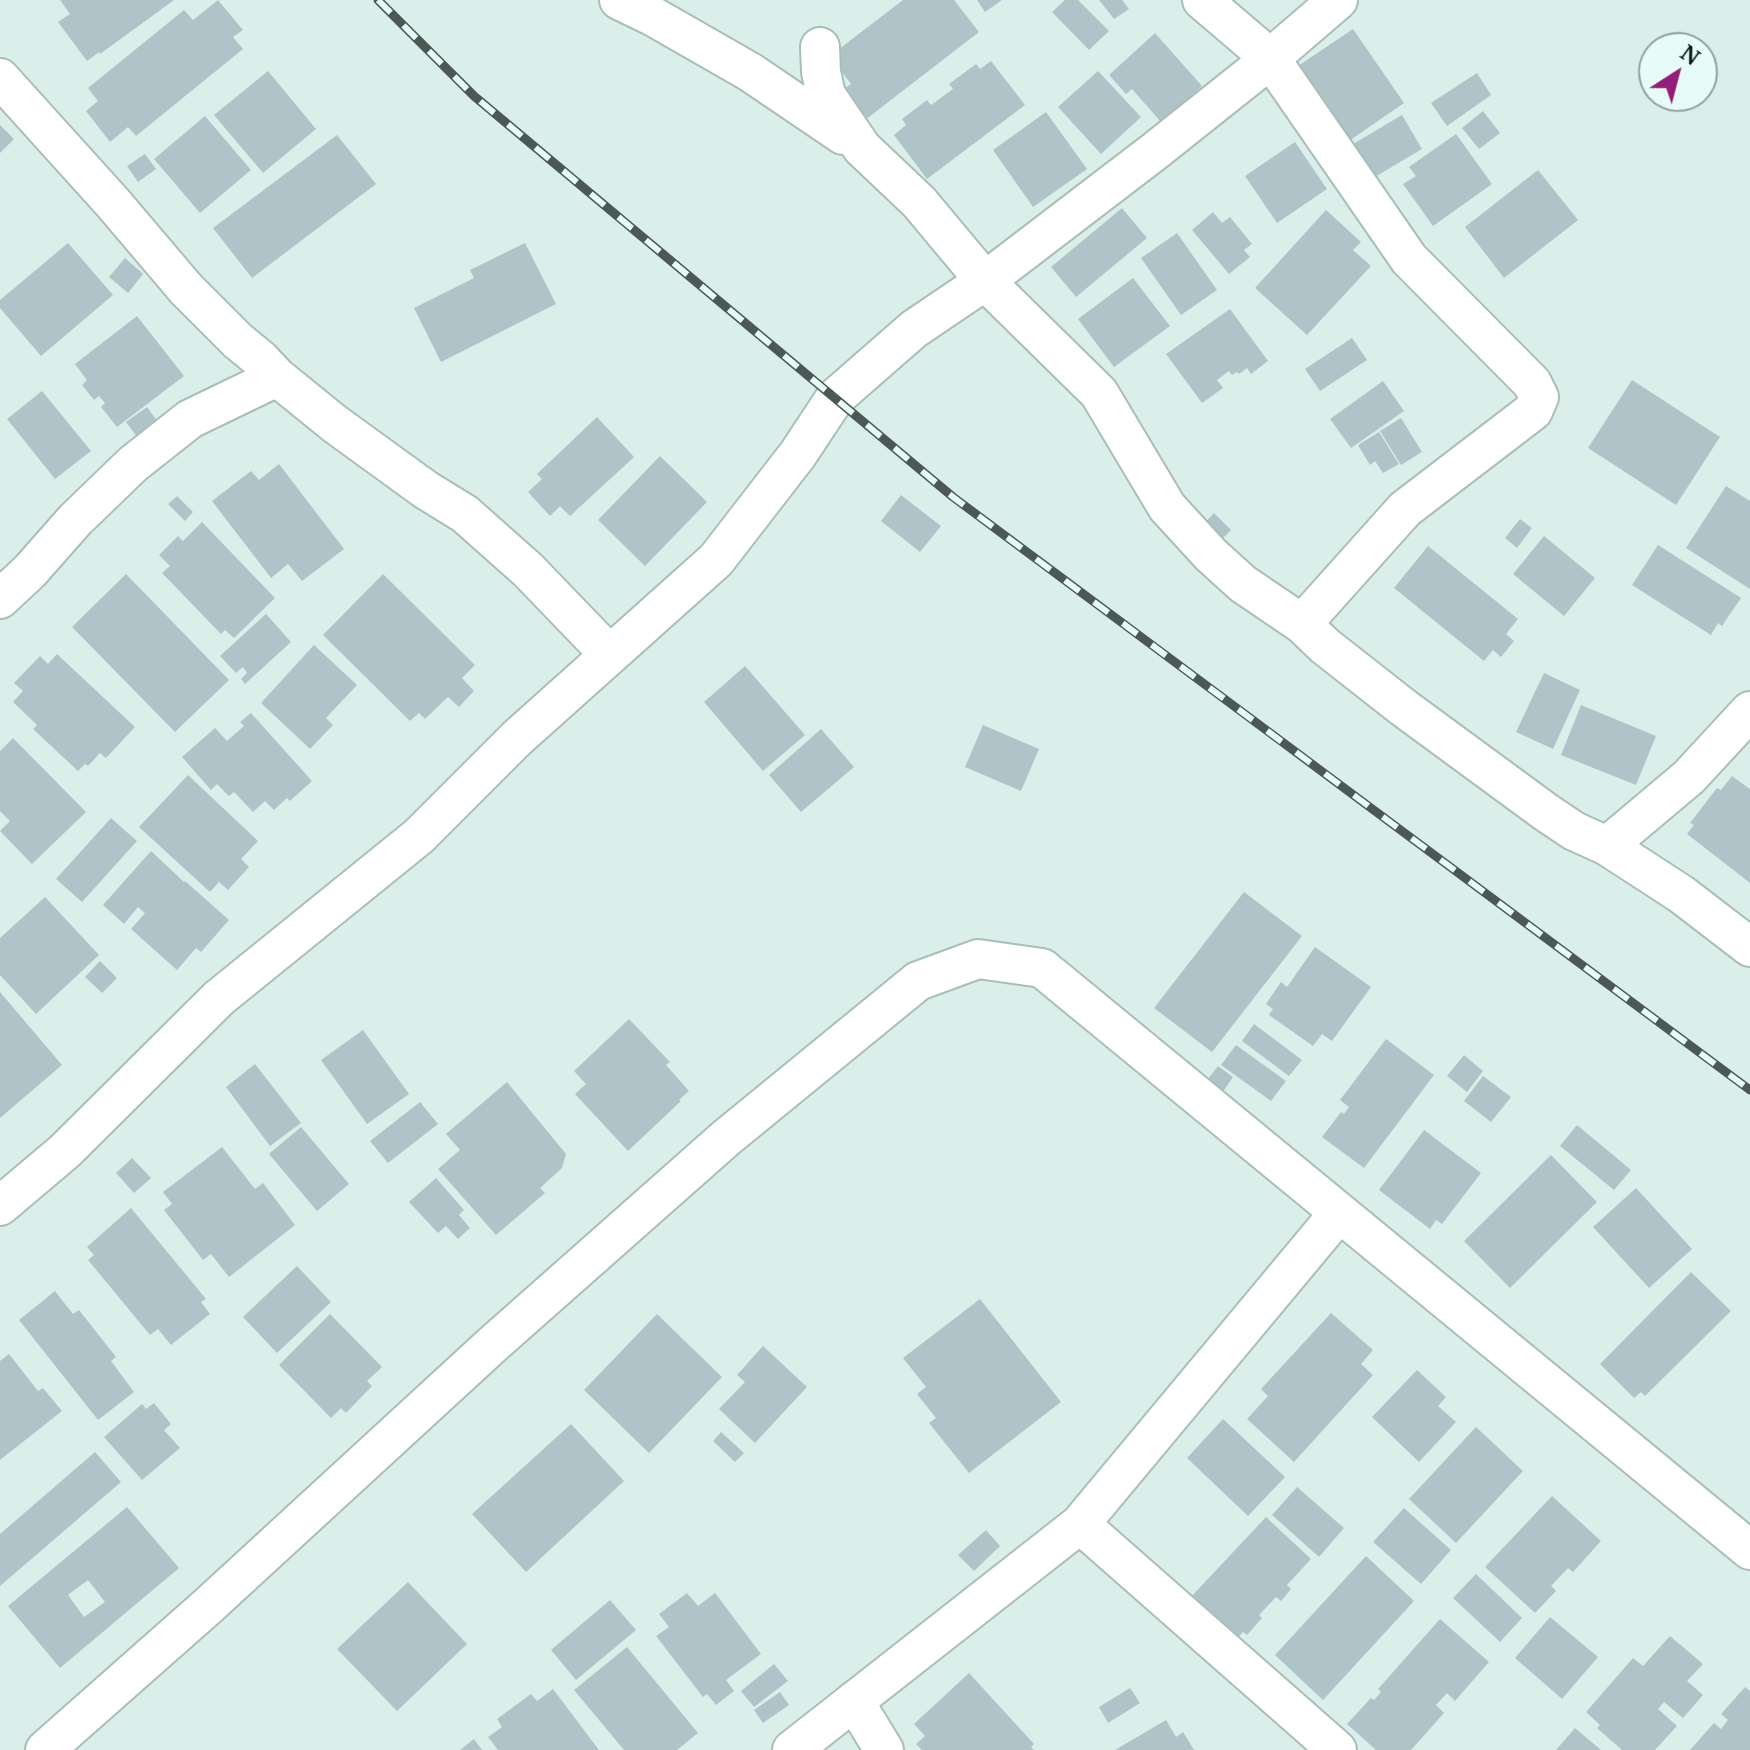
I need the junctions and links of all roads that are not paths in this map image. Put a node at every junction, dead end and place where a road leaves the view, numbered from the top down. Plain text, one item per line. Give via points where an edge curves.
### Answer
1 (619, 0) edge
2 (1202, 0) edge
3 (1338, 0) edge
4 (820, 47) dead end
5 (1270, 58) junction
6 (0, 78) edge
7 (862, 148) junction
8 (985, 281) junction
9 (277, 377) junction
10 (0, 599) edge
11 (1302, 624) junction
12 (609, 654) junction
13 (1750, 711) edge
14 (1607, 846) junction
15 (1750, 947) edge
16 (0, 1206) edge
17 (1339, 1213) junction
18 (1080, 1524) junction
19 (1750, 1550) edge
20 (854, 1701) junction
21 (45, 1750) edge
22 (792, 1750) edge
23 (884, 1750) edge
24 (1337, 1750) edge

1 - 7 street via 750,72
2 - 5 street
3 - 5 street
4 - 7 street via 826,95
5 - 8 street
5 - 11 street via 1409,259 1532,383 1539,397 1533,411 1405,509
6 - 9 street via 186,289
7 - 8 street via 919,202
8 - 11 street via 1099,393 1167,507 1211,555
8 - 12 street via 914,329 835,398 716,560
9 - 10 street via 190,419 144,455
9 - 12 street via 465,514
11 - 14 street via 1439,735 1574,831
12 - 16 street via 419,836 219,998 65,1151
13 - 14 street via 1689,777
14 - 15 street
17 - 18 street
17 - 19 street
17 - 21 street via 1042,968 978,959 918,981 726,1138
18 - 20 street
18 - 24 street
20 - 22 street
20 - 23 street

